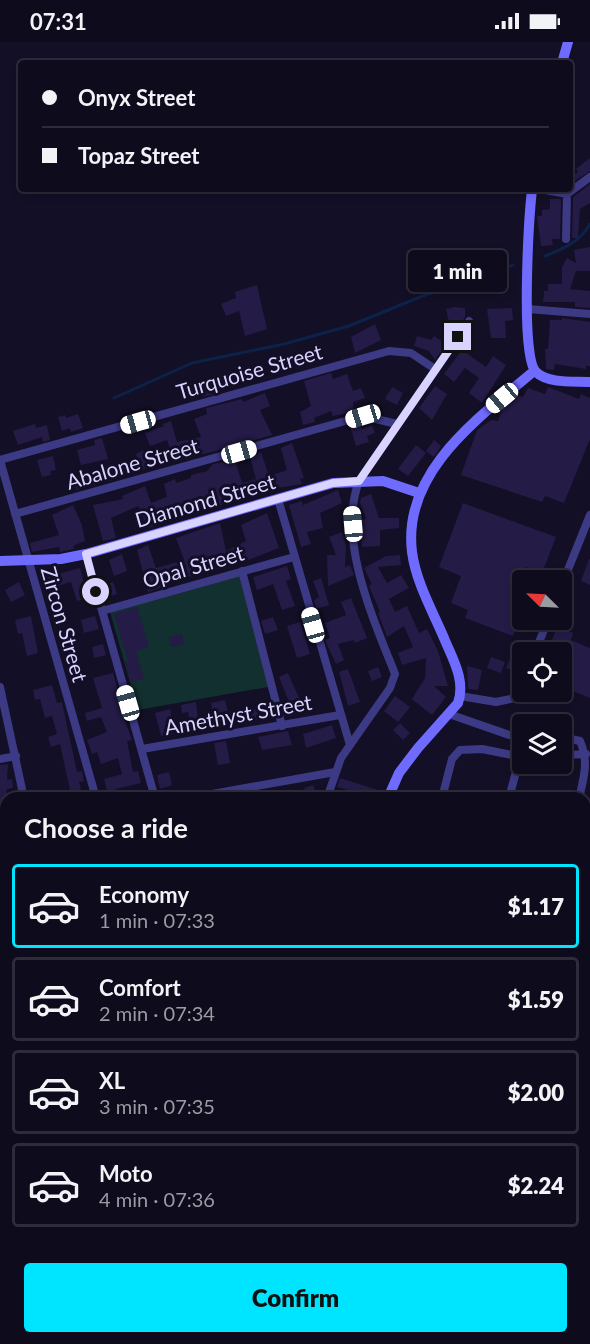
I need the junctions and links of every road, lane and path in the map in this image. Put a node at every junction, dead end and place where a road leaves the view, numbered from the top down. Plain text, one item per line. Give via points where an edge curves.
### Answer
1 (568, 42) edge
2 (563, 60) edge
3 (590, 177) edge
4 (573, 190) edge
5 (532, 192) edge
6 (556, 192) edge
7 (570, 192) edge
8 (567, 194) junction
9 (566, 239) dead end
10 (528, 309) junction
11 (590, 314) edge
12 (469, 321) dead end
13 (435, 369) junction
14 (534, 371) junction
15 (590, 382) edge
16 (397, 424) junction
17 (0, 460) edge
18 (359, 481) junction
19 (419, 493) junction
20 (278, 499) junction
21 (15, 514) junction
22 (590, 515) edge
23 (86, 554) junction
24 (294, 556) junction
25 (27, 560) junction
26 (0, 561) edge
27 (568, 570) edge
28 (242, 571) junction
29 (102, 611) junction
30 (1, 690) edge
31 (460, 696) junction
32 (512, 699) edge
33 (449, 714) junction
34 (340, 715) junction
35 (282, 726) junction
36 (512, 735) edge
37 (572, 739) edge
38 (350, 745) junction
39 (142, 749) junction
40 (586, 754) junction
41 (512, 755) edge
42 (572, 755) edge
43 (16, 756) junction
44 (0, 759) edge
45 (335, 772) junction
46 (516, 774) edge
47 (21, 792) edge
48 (94, 792) edge
49 (153, 792) edge
50 (223, 792) edge
51 (329, 792) edge
52 (391, 792) edge
53 (444, 792) edge
54 (511, 792) edge
55 (580, 792) edge

1 - 2 street
3 - 4 street
5 - 10 street
6 - 8 street
7 - 8 street
8 - 9 street
10 - 11 street
10 - 14 street via 527,350
12 - 13 street
13 - 16 street
13 - 17 street, Turquoise Street via 411,353 389,351
14 - 15 street via 547,379
14 - 19 street via 470,425
16 - 18 street
16 - 21 street, Abalone Street via 363,416
17 - 21 street, Zircon Street
18 - 19 street, Diamond Street via 383,482
18 - 20 street, Diamond Street via 333,483
18 - 38 street via 351,501 355,546 364,594 395,674 390,688
19 - 31 street via 412,550 417,574 460,677
20 - 23 street, Diamond Street
20 - 24 street
21 - 25 street, Zircon Street
22 - 27 street
23 - 25 street, Diamond Street
23 - 29 street
24 - 28 street, Opal Street
24 - 34 street
25 - 26 street, Diamond Street
25 - 48 street, Zircon Street
28 - 29 street, Opal Street
28 - 35 street
29 - 39 street
30 - 43 street
31 - 32 street via 496,702
31 - 33 street
33 - 36 street
33 - 52 street via 399,773
34 - 35 street, Amethyst Street
34 - 38 street
35 - 39 street, Amethyst Street
37 - 40 street via 580,741
38 - 45 street
39 - 49 street
40 - 42 street
40 - 55 street
41 - 53 street via 482,749 460,750 452,759
43 - 44 street
43 - 47 street
45 - 50 street
45 - 51 street
46 - 54 street

